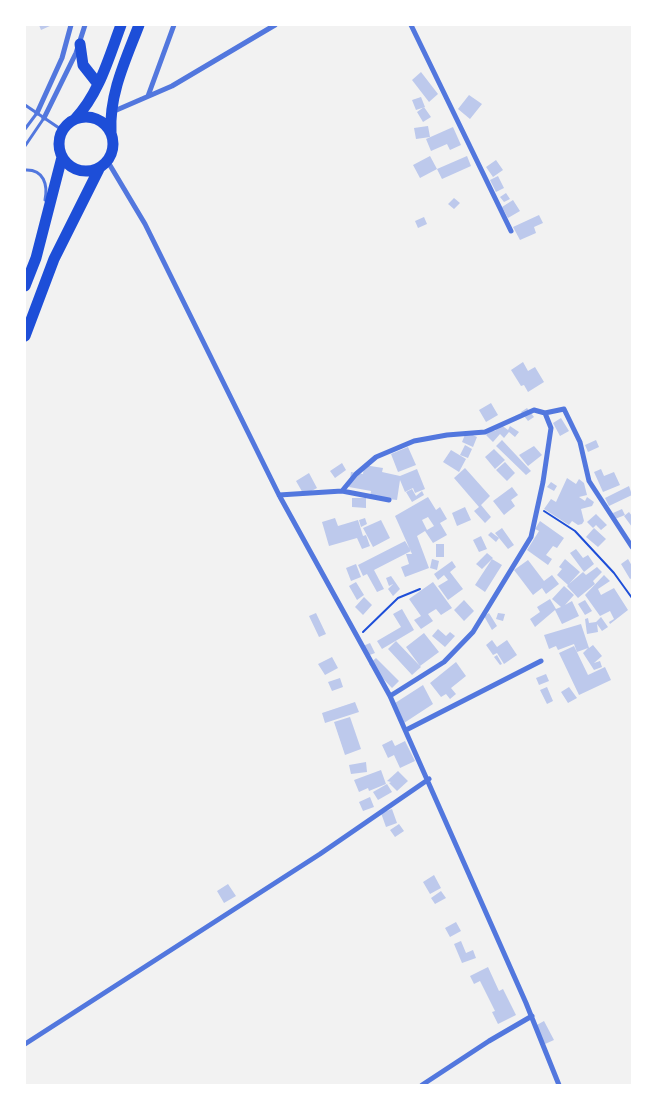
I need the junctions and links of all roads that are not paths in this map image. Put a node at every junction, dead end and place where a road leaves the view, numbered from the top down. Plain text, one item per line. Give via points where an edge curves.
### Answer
1 (71, 25) edge
2 (85, 25) edge
3 (121, 25) edge
4 (139, 25) edge
5 (174, 25) edge
6 (276, 25) edge
7 (411, 25) edge
8 (80, 44) junction
9 (98, 84) junction
10 (148, 96) junction
11 (25, 105) edge
12 (112, 112) junction
13 (37, 113) junction
14 (44, 118) junction
15 (74, 120) junction
16 (25, 129) edge
17 (62, 130) junction
18 (111, 132) junction
19 (25, 146) edge
20 (62, 157) junction
21 (103, 165) junction
22 (25, 170) edge
23 (511, 231) dead end
24 (36, 258) junction
25 (25, 286) edge
26 (25, 336) edge
27 (545, 413) junction
28 (342, 491) junction
29 (279, 495) junction
30 (389, 500) dead end
31 (632, 548) edge
32 (541, 661) dead end
33 (390, 696) junction
34 (406, 730) junction
35 (428, 779) junction
36 (532, 1016) junction
37 (25, 1044) edge
38 (422, 1085) edge
39 (559, 1085) edge

1 - 13 street via 62,58
2 - 8 street
3 - 9 highway
4 - 12 highway
5 - 10 street
6 - 10 street via 182,80
7 - 23 street
8 - 9 highway via 83,66
8 - 14 street
9 - 15 highway
10 - 12 street
11 - 13 lane
12 - 18 highway
13 - 14 lane
13 - 16 lane
14 - 17 lane
14 - 19 lane
15 - 17 highway
15 - 18 highway via 84,116 95,118 105,123
17 - 20 highway via 59,148
18 - 21 highway via 113,153
20 - 21 highway via 78,170 89,172
20 - 24 highway
21 - 26 highway via 54,259
21 - 29 street via 145,224
22 - 24 lane via 39,174 46,184
24 - 25 highway
27 - 28 street via 534,410 485,432 414,441 376,457
27 - 31 street via 564,409 580,442 589,481
27 - 33 street via 552,428 531,537 473,632 444,662
28 - 29 street
28 - 30 street
29 - 33 street
32 - 34 street
33 - 34 street
34 - 35 street
35 - 36 street
35 - 37 street via 320,854
36 - 38 street
36 - 39 street

